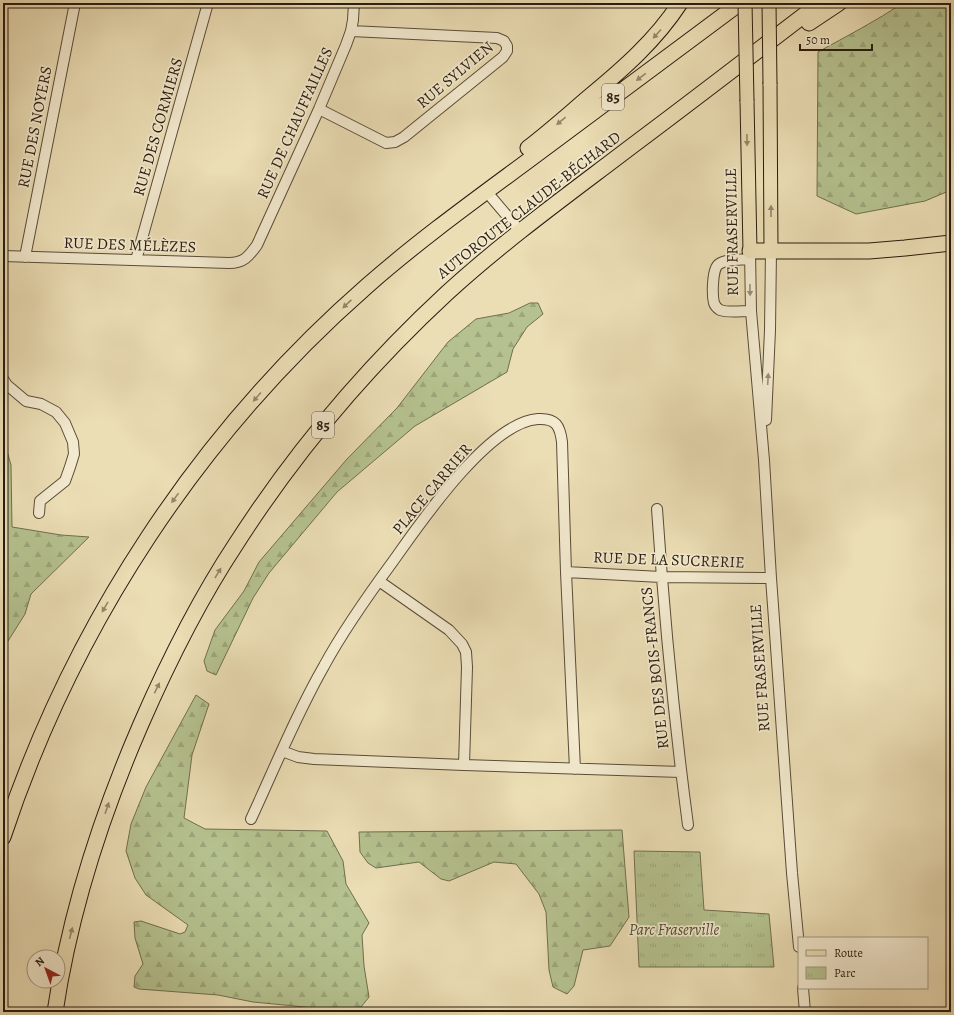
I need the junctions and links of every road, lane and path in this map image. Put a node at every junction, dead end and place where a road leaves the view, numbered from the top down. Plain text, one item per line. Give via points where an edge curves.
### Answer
1 (75, 3) edge
2 (208, 3) edge
3 (354, 3) edge
4 (680, 3) edge
5 (734, 3) edge
6 (740, 3) edge
7 (745, 3) edge
8 (769, 3) edge
9 (820, 3) edge
10 (839, 3) edge
11 (351, 31) junction
12 (681, 47) junction
13 (319, 109) junction
14 (666, 121) junction
15 (486, 191) junction
16 (520, 231) junction
17 (951, 235) edge
18 (951, 243) edge
19 (920, 246) junction
20 (771, 250) junction
21 (252, 252) joint
22 (750, 255) junction
23 (3, 256) edge
24 (25, 257) junction
25 (136, 260) junction
26 (362, 291) junction
27 (751, 311) junction
28 (3, 380) edge
29 (764, 460) junction
30 (657, 509) dead end
31 (39, 513) dead end
32 (566, 572) junction
33 (661, 577) junction
34 (770, 578) junction
35 (379, 581) junction
36 (282, 751) junction
37 (464, 765) junction
38 (575, 769) junction
39 (681, 772) junction
40 (251, 819) dead end
41 (688, 825) dead end
42 (3, 837) edge
43 (798, 937) edge
44 (803, 989) edge
45 (55, 1012) edge
46 (805, 1012) edge

1 - 24 street, RUE DES NOYERS
2 - 25 street, RUE DES CORMIERS
3 - 11 street, RUE DE CHAUFFAILLES
4 -> 26 highway via 660,30 614,76 542,138 432,224
5 - 12 highway
6 - 12 highway, AUTOROUTE CLAUDE-BÉCHARD / 85
7 -> 22 main road, RUE FRASERVILLE, bridge
20 -> 8 main road, RUE FRASERVILLE, bridge
9 - 14 highway, AUTOROUTE CLAUDE-BÉCHARD / 85
10 - 14 highway
11 - 13 street, RUE DE CHAUFFAILLES
11 - 13 street, RUE SYLVIEN via 497,38 508,46 503,57 395,142 386,143
12 -> 15 highway, AUTOROUTE CLAUDE-BÉCHARD / 85
13 - 21 street, RUE DE CHAUFFAILLES
14 - 16 highway, AUTOROUTE CLAUDE-BÉCHARD / 85
15 - 16 street
15 - 26 highway, AUTOROUTE CLAUDE-BÉCHARD / 85
45 -> 16 highway, AUTOROUTE CLAUDE-BÉCHARD / 85 via 79,898 113,792 154,693 209,587 287,470 352,391 446,294
17 - 19 highway
18 - 19 highway
19 - 20 highway via 869,250
20 - 22 highway
29 -> 20 street, RUE FRASERVILLE
21 - 25 street, RUE DES MÉLÈZES via 238,263
22 -> 27 street, RUE FRASERVILLE
22 - 27 street via 719,263 715,267 713,302 720,310
23 - 24 street, RUE DES MÉLÈZES
24 - 25 street, RUE DES MÉLÈZES
26 -> 42 highway, AUTOROUTE CLAUDE-BÉCHARD / 85 via 319,331 237,419 197,468 153,529 104,608 65,684 29,764
27 - 29 street, RUE FRASERVILLE
28 - 31 street via 26,401 41,404 56,412 66,423 73,442 74,454 65,481 40,501
29 - 34 street, RUE FRASERVILLE
30 - 33 street, RUE DES BOIS-FRANCS
32 - 33 street, RUE DE LA SUCRERIE
32 - 35 street, PLACE CARRIER via 560,429 554,422 536,419 492,442 468,465 416,529
32 - 38 street, PLACE CARRIER
33 - 34 street, RUE DE LA SUCRERIE
33 - 39 street, RUE DES BOIS-FRANCS
34 - 43 street, RUE FRASERVILLE
35 - 36 street, PLACE CARRIER via 327,659
35 - 37 street via 449,630 466,652
36 - 37 street via 306,758
36 - 40 street, PLACE CARRIER
37 - 38 street
38 - 39 street
39 - 41 street, RUE DES BOIS-FRANCS
44 - 46 street

